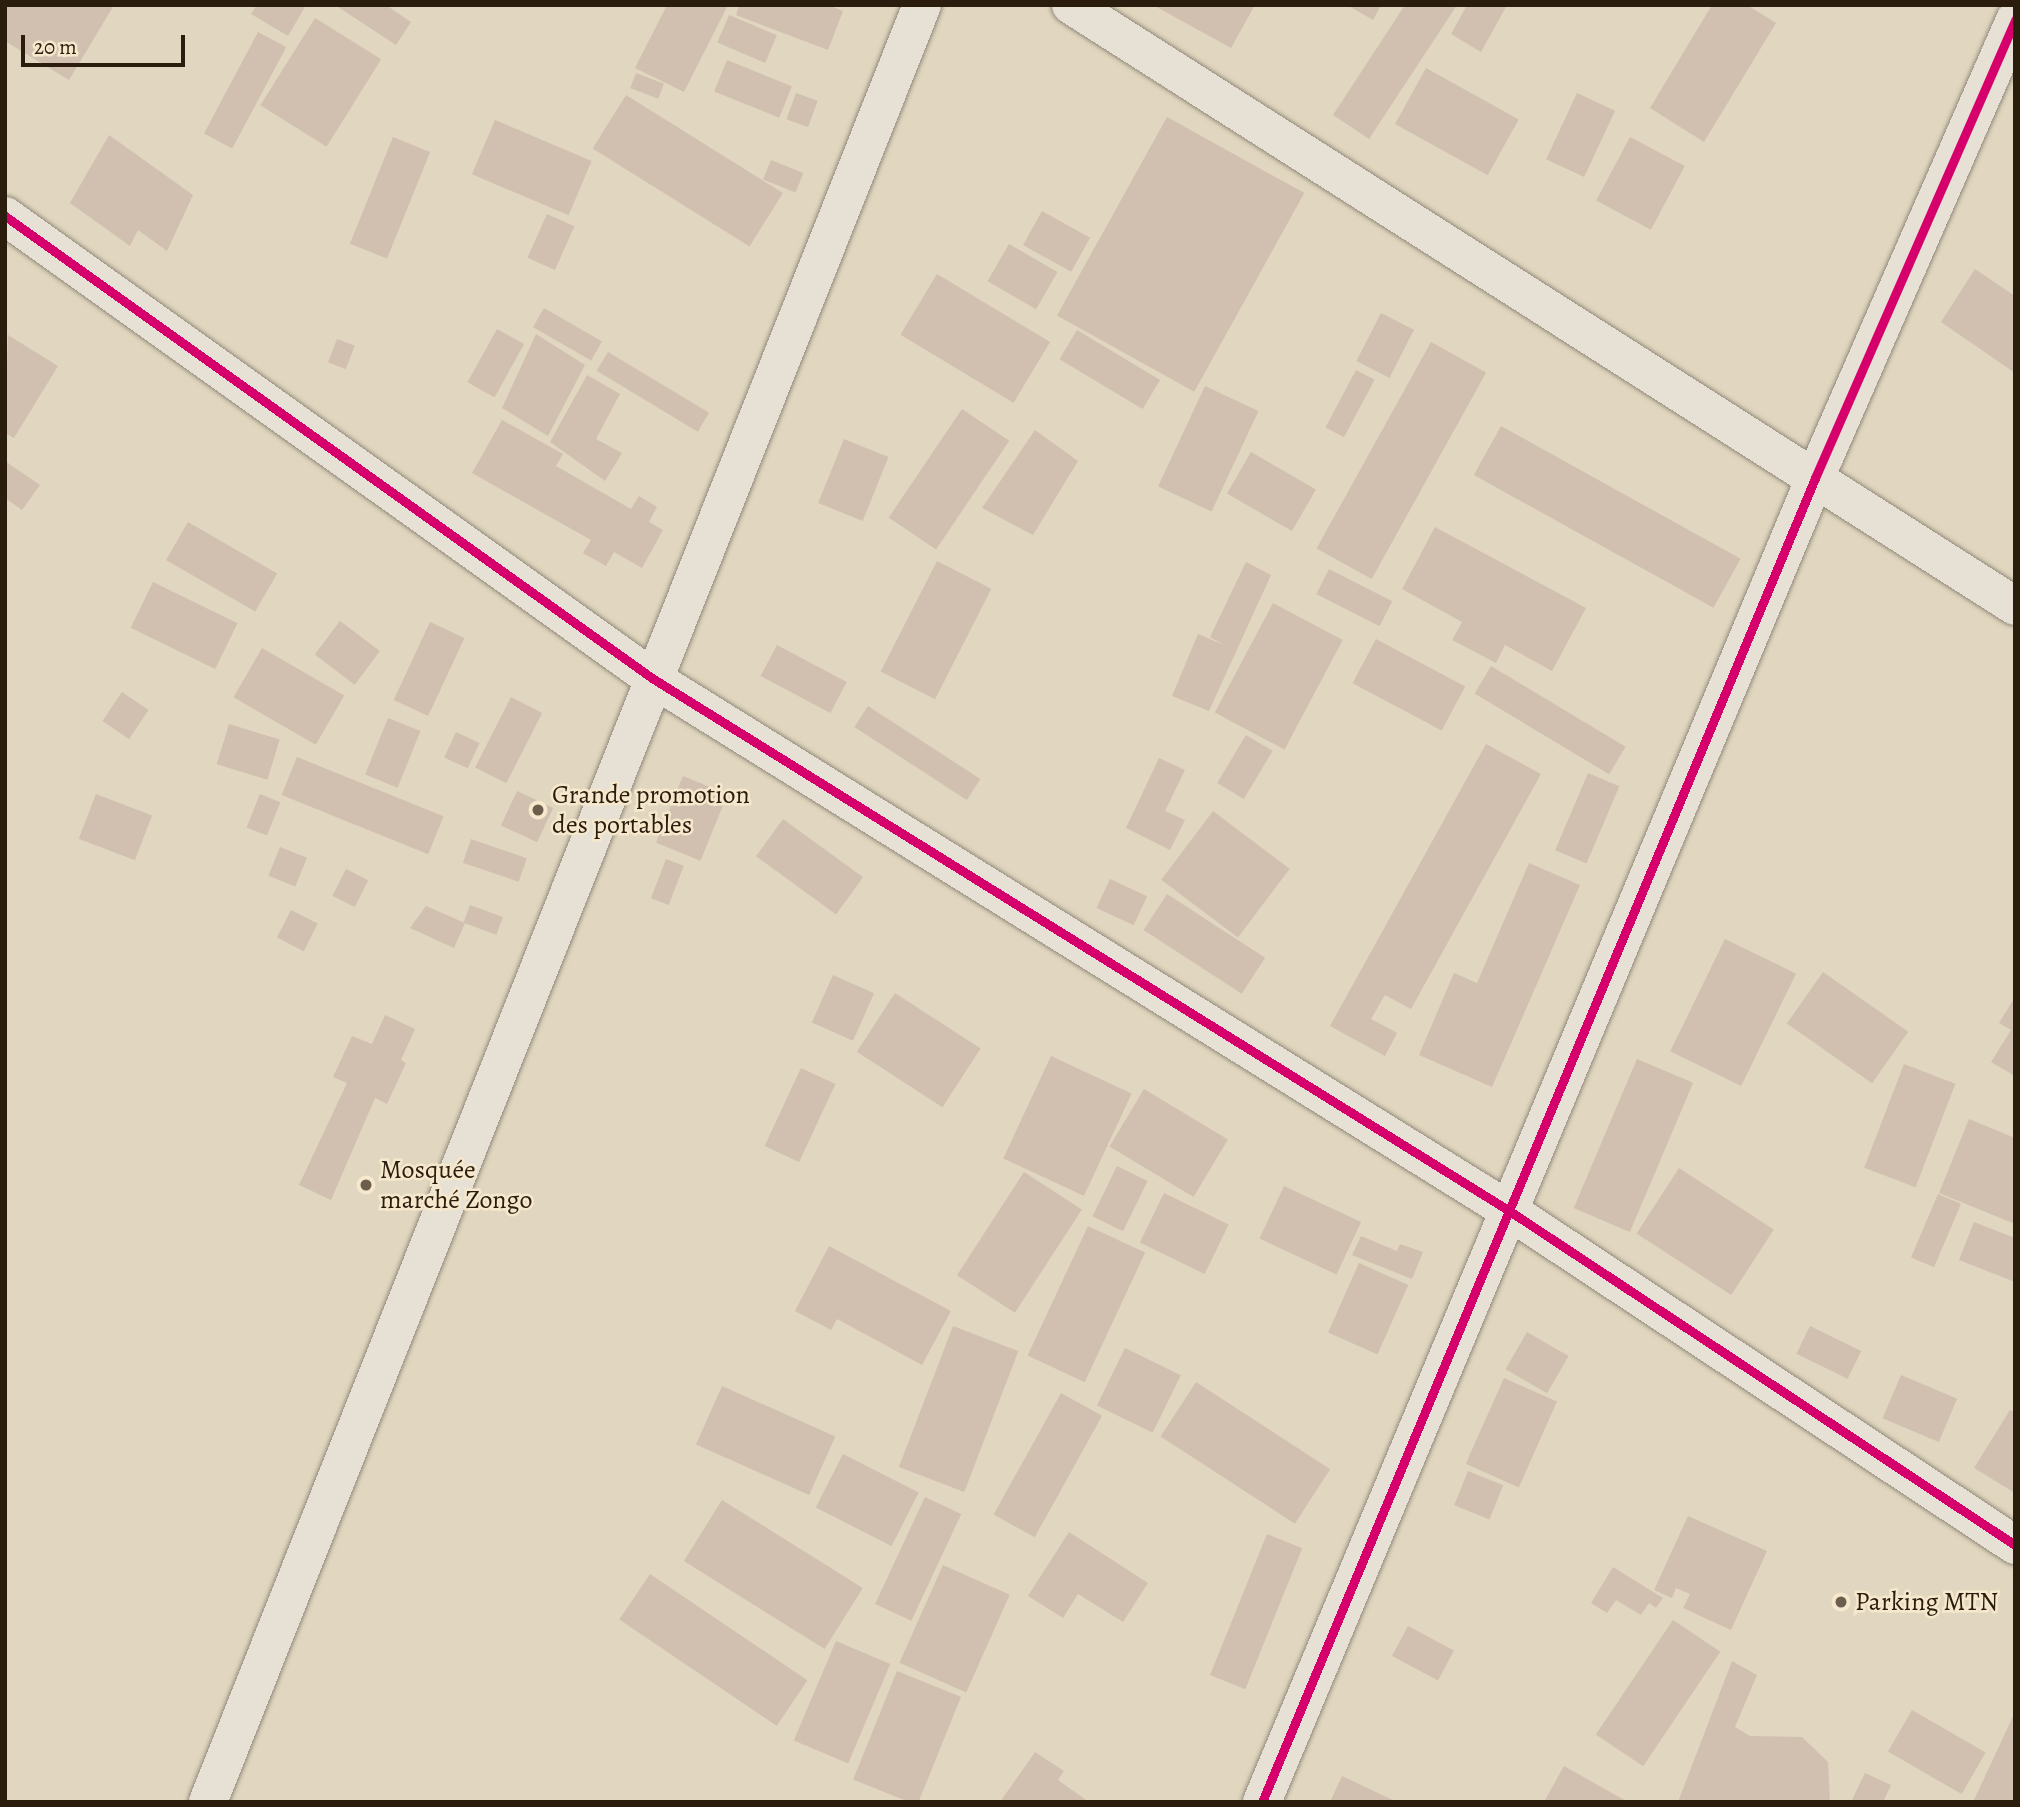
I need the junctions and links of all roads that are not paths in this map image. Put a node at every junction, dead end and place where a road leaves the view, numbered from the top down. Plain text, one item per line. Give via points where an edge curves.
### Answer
1 (922, 5) edge
2 (1071, 5) edge
3 (2015, 20) edge
4 (5, 216) edge
5 (1815, 478) junction
6 (2015, 606) edge
7 (652, 678) junction
8 (1508, 1210) junction
9 (2015, 1545) edge
10 (208, 1802) edge
11 (1262, 1802) edge

1 - 7 street
2 - 5 street
3 - 5 street
4 - 7 street
5 - 6 street
5 - 8 street
7 - 8 street
7 - 10 street
8 - 9 street
8 - 11 street

